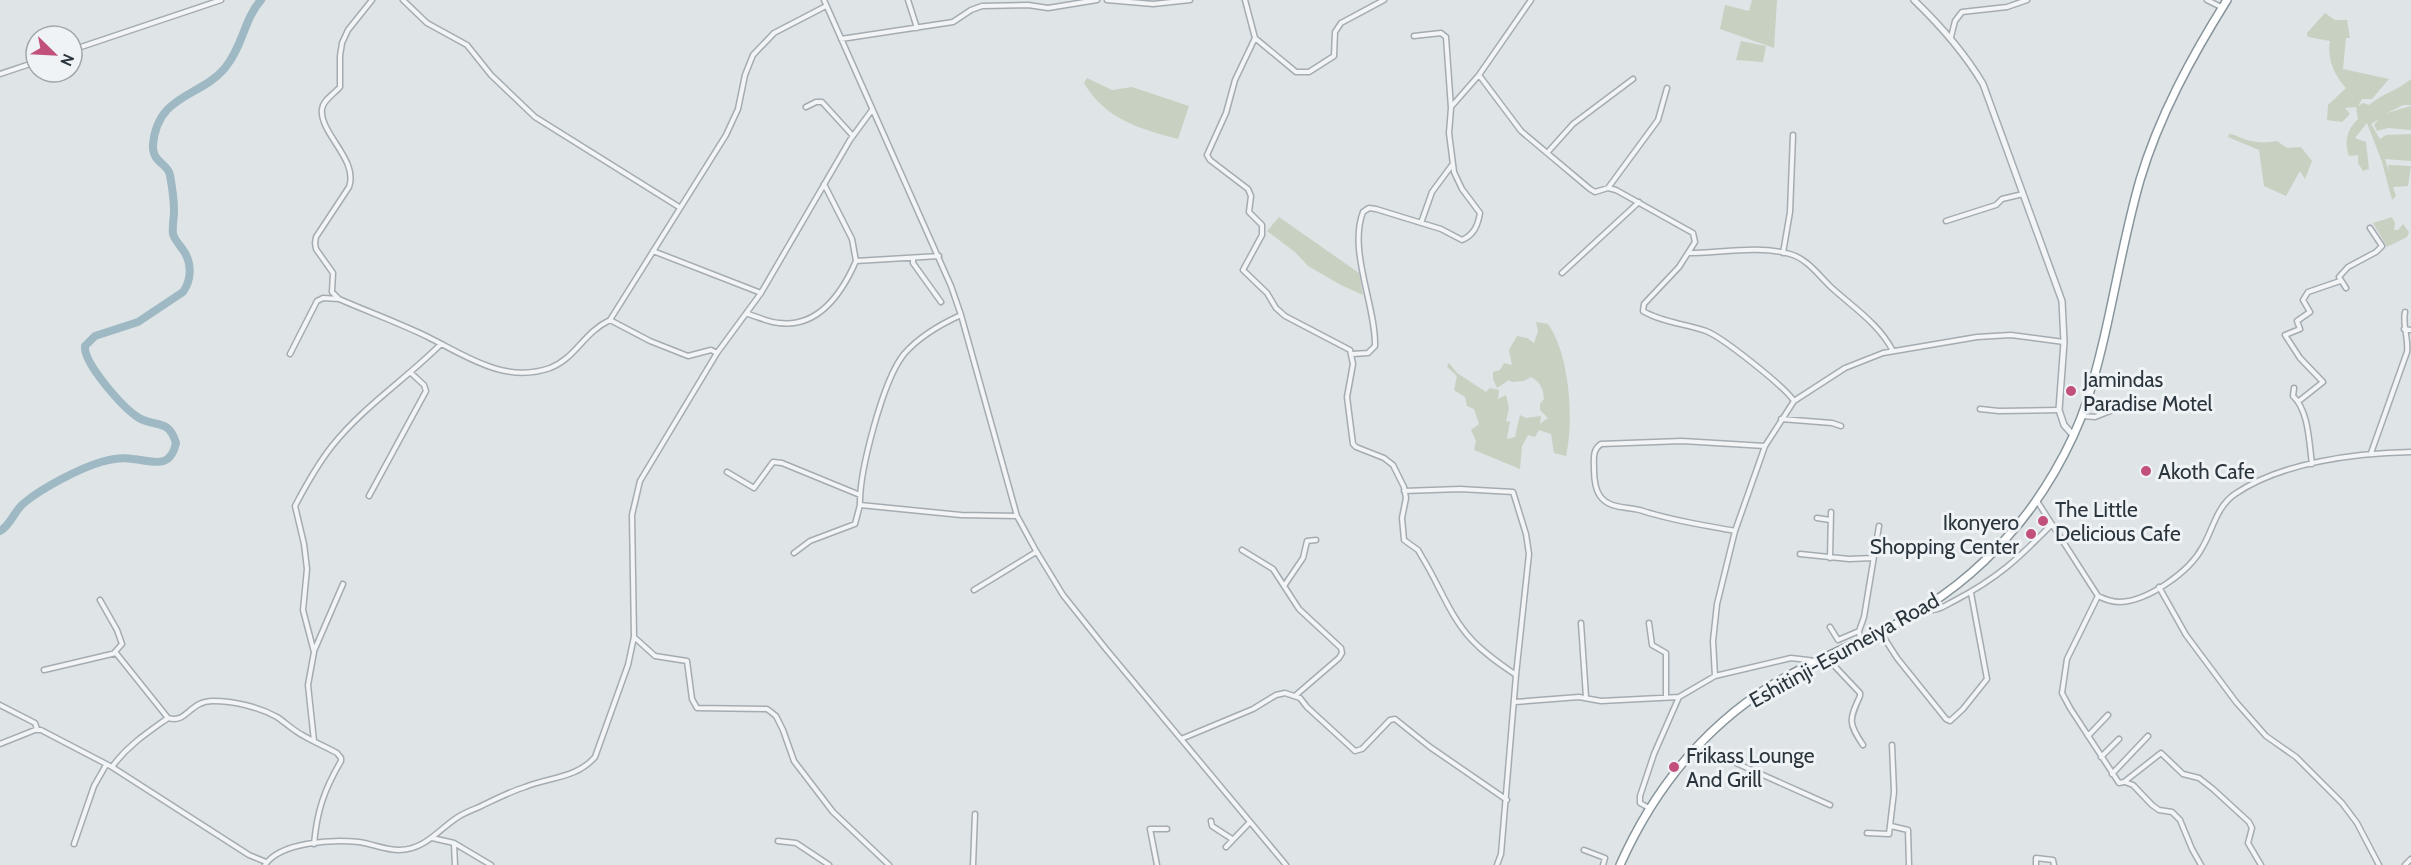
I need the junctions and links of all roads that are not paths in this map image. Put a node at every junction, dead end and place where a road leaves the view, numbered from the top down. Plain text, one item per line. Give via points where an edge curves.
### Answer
1 (221, 0) edge
2 (372, 0) edge
3 (403, 0) edge
4 (824, 0) edge
5 (908, 0) edge
6 (1097, 0) edge
7 (1107, 0) edge
8 (1190, 0) edge
9 (1245, 0) edge
10 (1384, 0) edge
11 (1531, 0) edge
12 (1914, 0) edge
13 (2027, 0) edge
14 (2207, 0) edge
15 (2227, 0) edge
16 (825, 6) junction
17 (2222, 8) junction
18 (917, 28) junction
19 (1414, 36) dead end
20 (1951, 37) junction
21 (1255, 38) junction
22 (841, 39) junction
23 (84, 46) edge
24 (24, 66) edge
25 (0, 74) edge
26 (1479, 75) junction
27 (1633, 79) dead end
28 (1668, 88) dead end
29 (806, 107) dead end
30 (1450, 108) junction
31 (872, 110) junction
32 (1793, 135) dead end
33 (853, 136) junction
34 (1547, 153) junction
35 (1453, 164) junction
36 (824, 184) junction
37 (1608, 189) junction
38 (2024, 194) junction
39 (1639, 202) junction
40 (679, 207) junction
41 (1946, 221) dead end
42 (1421, 223) junction
43 (2370, 228) dead end
44 (653, 251) junction
45 (1783, 252) junction
46 (1688, 253) junction
47 (939, 256) junction
48 (913, 258) junction
49 (856, 261) junction
50 (1562, 273) dead end
51 (2340, 281) junction
52 (2346, 288) dead end
53 (761, 292) junction
54 (339, 299) junction
55 (941, 302) dead end
56 (2404, 312) dead end
57 (748, 314) junction
58 (961, 315) junction
59 (610, 320) junction
60 (2404, 329) junction
61 (2411, 330) edge
62 (2064, 342) junction
63 (441, 344) junction
64 (1893, 351) junction
65 (717, 353) junction
66 (290, 354) dead end
67 (1352, 354) junction
68 (411, 373) junction
69 (2294, 388) dead end
70 (1794, 401) junction
71 (2299, 401) junction
72 (2118, 408) dead end
73 (1980, 409) dead end
74 (2059, 410) junction
75 (2081, 416) junction
76 (1781, 419) junction
77 (1841, 426) dead end
78 (2073, 435) junction
79 (1765, 446) junction
80 (2411, 452) edge
81 (2371, 453) junction
82 (2312, 464) junction
83 (727, 472) dead end
84 (1404, 491) junction
85 (860, 495) junction
86 (369, 496) dead end
87 (2037, 500) junction
88 (860, 505) junction
89 (1831, 512) dead end
90 (1017, 516) junction
91 (1817, 518) dead end
92 (1830, 520) junction
93 (2052, 524) junction
94 (1878, 526) dead end
95 (1735, 531) junction
96 (1316, 540) dead end
97 (1242, 550) dead end
98 (1036, 552) junction
99 (794, 553) dead end
100 (1800, 554) dead end
101 (1830, 558) junction
102 (1873, 558) junction
103 (343, 584) dead end
104 (1284, 586) junction
105 (2159, 587) junction
106 (974, 590) dead end
107 (1971, 593) junction
108 (2098, 596) junction
109 (100, 600) dead end
110 (1923, 609) junction
111 (1581, 623) dead end
112 (1648, 623) dead end
113 (1830, 627) dead end
114 (1858, 631) junction
115 (1880, 632) junction
116 (634, 637) junction
117 (1860, 641) junction
118 (314, 652) junction
119 (114, 653) junction
120 (1826, 657) junction
121 (1817, 661) junction
122 (44, 670) dead end
123 (1516, 675) junction
124 (1715, 676) junction
125 (1296, 695) junction
126 (1586, 697) junction
127 (1666, 697) junction
128 (1679, 697) junction
129 (1515, 702) junction
130 (0, 705) edge
131 (2108, 715) dead end
132 (168, 718) junction
133 (36, 729) junction
134 (2088, 736) junction
135 (2148, 736) dead end
136 (1181, 739) junction
137 (2119, 739) dead end
138 (314, 741) junction
139 (0, 744) edge
140 (1863, 745) dead end
141 (1892, 745) dead end
142 (1697, 746) junction
143 (2100, 757) junction
144 (106, 765) junction
145 (112, 767) junction
146 (2112, 774) junction
147 (2124, 782) junction
148 (1507, 800) junction
149 (1830, 805) dead end
150 (1649, 808) junction
151 (975, 814) dead end
152 (1211, 821) dead end
153 (1250, 822) junction
154 (1891, 826) junction
155 (1167, 829) dead end
156 (1867, 833) dead end
157 (432, 838) junction
158 (1232, 839) junction
159 (778, 841) dead end
160 (454, 843) junction
161 (74, 844) dead end
162 (314, 844) junction
163 (1226, 847) dead end
164 (1584, 849) dead end
165 (2411, 859) edge
166 (265, 864) edge
167 (1499, 864) edge
168 (455, 865) edge
169 (491, 865) edge
170 (829, 865) edge
171 (889, 865) edge
172 (974, 865) edge
173 (1157, 865) edge
174 (1286, 865) edge
175 (1603, 865) edge
176 (1620, 865) edge
177 (1909, 865) edge
178 (2036, 865) edge
179 (2054, 865) edge
180 (2201, 865) edge
181 (2261, 865) edge
182 (2379, 865) edge
183 (2405, 865) edge

1 - 23 street
2 - 54 street via 348,30 340,56 340,87 322,109 352,178 315,243 331,268 332,292
3 - 40 street via 427,23 466,45 490,75 535,117
4 - 16 street
5 - 18 street
6 - 18 street via 1048,8 982,6 952,22
7 - 8 street via 1153,4
9 - 21 street
10 - 21 street via 1341,22 1335,32 1334,56 1308,72 1296,72
11 - 26 street
12 - 20 street
13 - 20 street via 2007,7 1962,12
14 - 17 street
15 - 17 highway, Eshitinji-Esumeiya Road
16 - 22 street
16 - 40 street via 774,33 753,55 738,109 726,135
17 - 75 highway, Eshitinji-Esumeiya Road via 2195,53 2149,154
18 - 22 street
19 - 30 street via 1441,33 1446,37
20 - 38 street via 1983,84
21 - 67 street via 1207,155 1248,189 1249,212 1262,225 1262,235 1244,274 1267,293 1285,316 1343,344
22 - 31 street
24 - 25 street
26 - 30 street
26 - 34 street via 1521,131
27 - 34 street via 1573,124
28 - 37 street via 1658,120
29 - 33 street via 822,102
30 - 35 street
31 - 33 street
31 - 47 street
32 - 45 street via 1790,212
33 - 36 street
34 - 37 street via 1595,192
35 - 42 street via 1432,192
35 - 42 street via 1462,189 1480,213 1479,223 1462,240
36 - 49 street via 852,240
36 - 53 street
37 - 39 street
38 - 41 street
38 - 62 street via 2062,301
39 - 46 street via 1694,233 1695,242
39 - 50 street
40 - 44 street
42 - 67 street via 1369,208 1363,212 1361,262 1375,346 1368,353
43 - 51 street via 2382,246 2348,267
44 - 53 street
44 - 59 street
45 - 46 street
45 - 64 street via 1812,267 1886,338
46 - 70 street via 1644,304 1643,311 1722,340 1779,383
47 - 48 street
47 - 58 street
48 - 49 street
48 - 55 street
49 - 57 street via 837,298 820,313 786,323
51 - 52 street
51 - 71 street via 2308,292 2303,300 2310,312 2297,321 2300,329 2285,335 2323,382
53 - 57 street
54 - 63 street
54 - 66 street via 317,301
56 - 60 street
57 - 65 street
58 - 85 street via 933,330 903,355 876,415
58 - 90 street
59 - 63 street via 596,327 562,362 535,371 488,367
59 - 65 street via 687,356 711,350
60 - 61 street
60 - 81 street via 2409,343 2407,352
62 - 64 street via 2011,335
62 - 74 street
63 - 68 street
64 - 70 street via 1845,368
65 - 116 street via 640,481 634,498
67 - 84 street via 1347,397 1353,444 1393,465
68 - 86 street via 426,391
68 - 118 street via 333,445 295,506 307,569 304,620
69 - 71 street via 2293,396
70 - 76 street
71 - 82 street
72 - 75 street via 2095,417
73 - 74 street
74 - 78 street
75 - 78 highway, Eshitinji-Esumeiya Road
76 - 77 street
76 - 79 street
78 - 87 highway, Eshitinji-Esumeiya Road
79 - 95 street
79 - 95 street via 1682,441 1596,447 1594,479 1601,497 1616,507
80 - 81 street
81 - 82 street
82 - 105 street via 2259,481 2236,494 2222,506 2196,559
83 - 85 street via 754,488 773,462
84 - 123 street via 1404,540 1418,550 1460,625 1493,659
84 - 123 street via 1513,492 1529,554
85 - 88 street
87 - 93 street
87 - 110 highway, Eshitinji-Esumeiya Road via 1989,558
88 - 90 street
88 - 99 street via 855,524 819,537
89 - 92 street
90 - 98 street
91 - 92 street
92 - 101 street
93 - 107 street via 2013,564
93 - 108 street
94 - 102 street
95 - 124 street via 1717,604
96 - 104 street via 1307,541 1303,558
97 - 104 street via 1273,569
98 - 106 street
98 - 136 street via 1063,594
100 - 101 street
101 - 102 street
102 - 114 street via 1864,617
103 - 118 street
104 - 125 street via 1299,609 1339,643 1342,653
105 - 108 street via 2125,602
105 - 182 street via 2186,635 2236,702 2266,736 2296,757 2342,803
107 - 110 street via 1934,611
107 - 115 street via 1987,679 1950,721 1916,683
108 - 134 street via 2067,659 2062,684 2062,693
109 - 119 street via 122,644
110 - 115 highway, Eshitinji-Esumeiya Road
111 - 126 street
112 - 127 street via 1652,643 1666,653
113 - 114 street via 1838,640
114 - 117 street
115 - 117 highway, Eshitinji-Esumeiya Road
116 - 157 street via 606,728 595,757 586,767 577,773 525,786 478,807
116 - 171 street via 655,656 687,661 692,699 697,708 767,710 776,716 794,761 833,812
117 - 120 highway, Eshitinji-Esumeiya Road
118 - 138 street via 308,685
119 - 122 street
119 - 132 street
120 - 121 highway, Eshitinji-Esumeiya Road
120 - 140 street via 1860,693 1851,717 1852,729
121 - 124 street via 1791,658
121 - 142 highway, Eshitinji-Esumeiya Road via 1748,701
123 - 129 street
124 - 128 street
125 - 136 street via 1276,695 1253,709
125 - 148 street via 1355,751 1395,719
126 - 127 street via 1601,701
126 - 129 street
127 - 128 street
128 - 150 street via 1653,754 1640,796 1640,803
129 - 148 street
130 - 133 street via 35,723
131 - 134 street
132 - 138 street via 178,720 206,702 243,705 277,717
132 - 145 street via 122,752
133 - 139 street
133 - 144 street
134 - 143 street
135 - 146 street
136 - 153 street
137 - 143 street
138 - 162 street via 341,758 325,788
141 - 154 street
142 - 149 street
142 - 150 highway, Eshitinji-Esumeiya Road
143 - 146 street
144 - 145 street
144 - 161 street via 94,786
145 - 166 street
146 - 147 street via 2118,783
147 - 180 street via 2133,785 2159,810 2180,820
147 - 181 street via 2164,753 2181,773 2199,778 2249,822 2252,828 2248,843
148 - 167 street
150 - 176 highway, Eshitinji-Esumeiya Road
151 - 172 street
152 - 158 street via 1212,826
153 - 158 street
153 - 174 street
154 - 156 street via 1889,834
154 - 177 street via 1908,830
155 - 173 street via 1150,829
157 - 160 street
157 - 162 street via 422,845 400,850 359,842
158 - 163 street
159 - 170 street via 796,843
160 - 168 street
160 - 169 street
162 - 166 street via 288,848
164 - 175 street via 1605,858
165 - 183 street
178 - 179 street via 2036,858 2053,860

